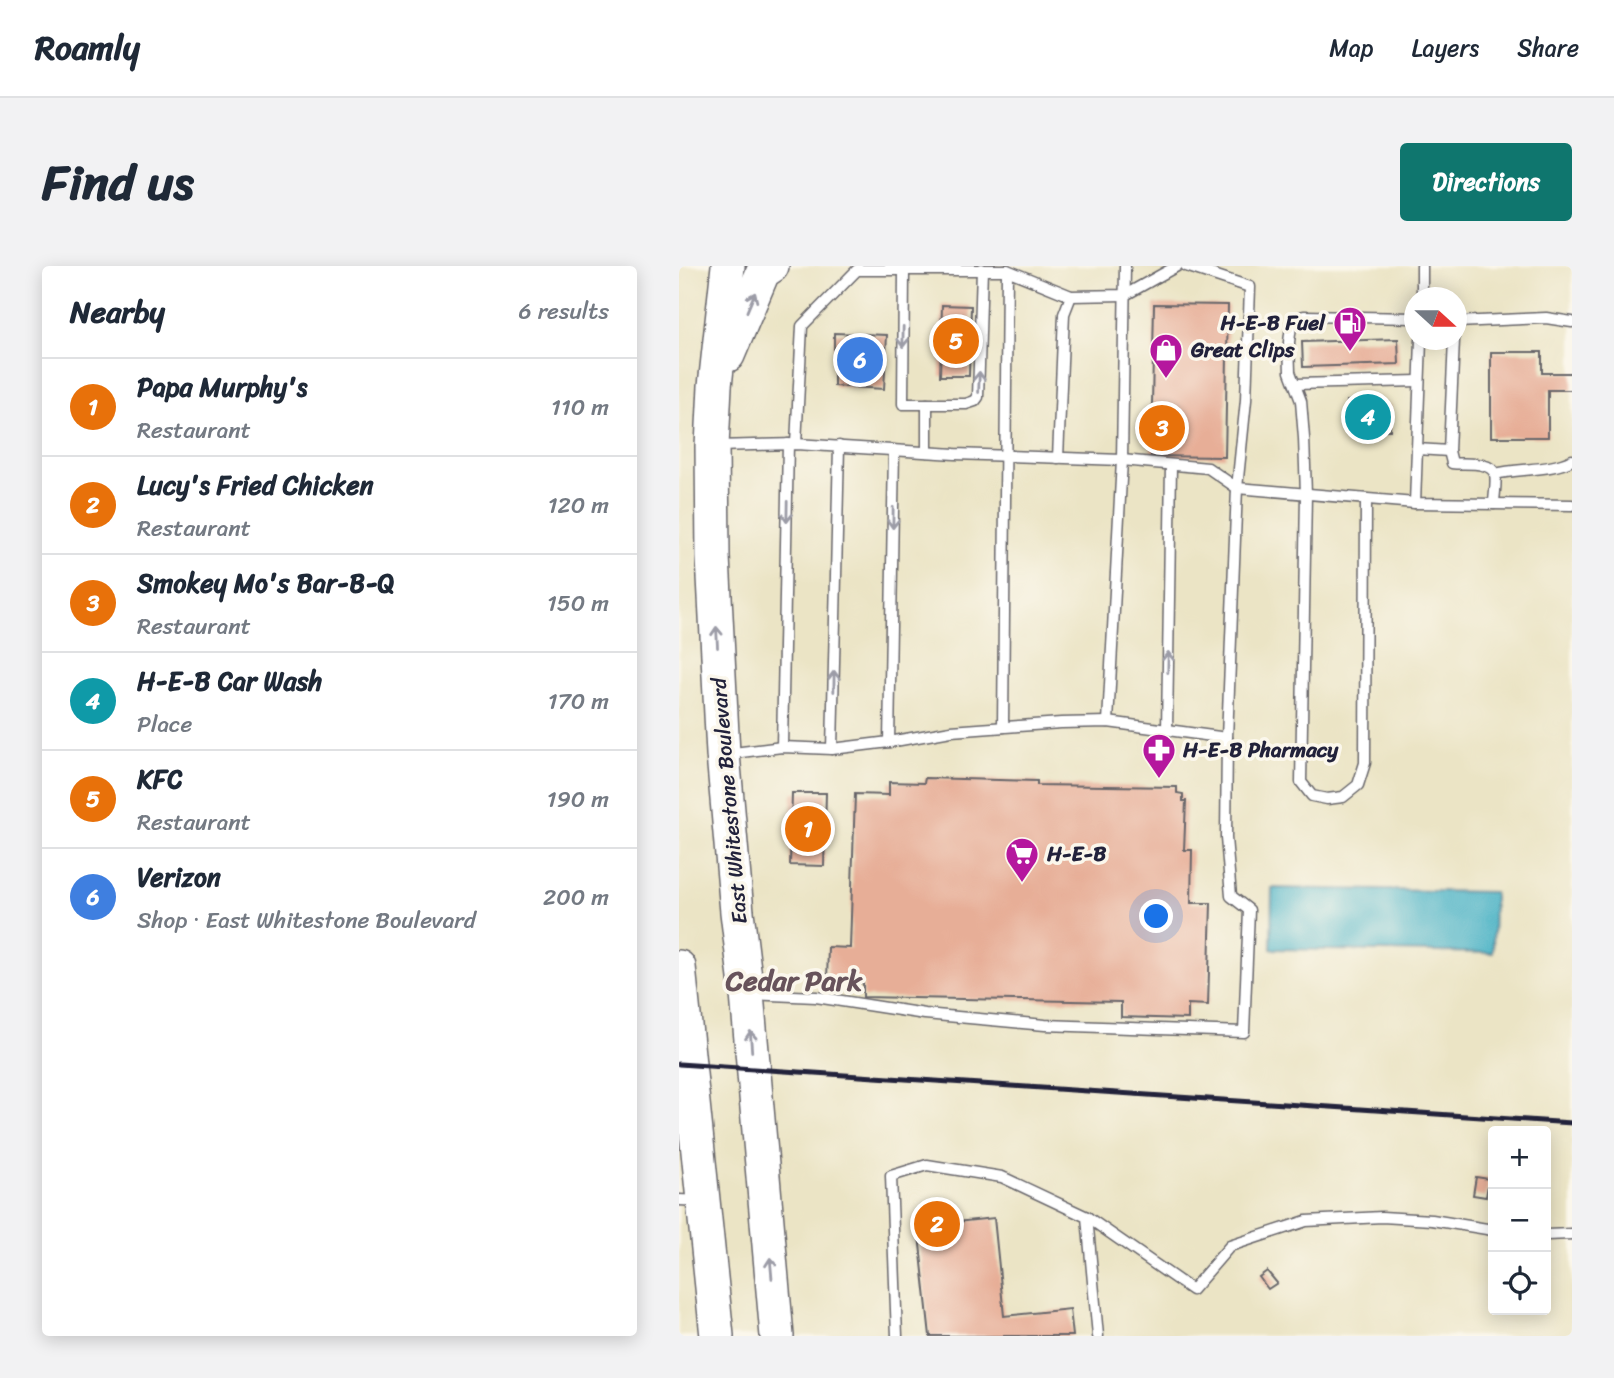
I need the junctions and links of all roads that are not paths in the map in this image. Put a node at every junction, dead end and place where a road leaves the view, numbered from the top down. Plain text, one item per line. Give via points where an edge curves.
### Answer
1 (728, 266) edge
2 (772, 266) edge
3 (1125, 266) edge
4 (1177, 266) edge
5 (1186, 266) edge
6 (1422, 266) edge
7 (982, 269) junction
8 (904, 270) junction
9 (1007, 270) junction
10 (1422, 287) edge
11 (1125, 295) junction
12 (1071, 296) junction
13 (1404, 318) edge
14 (1467, 322) edge
15 (1572, 322) edge
16 (1421, 350) edge
17 (1454, 350) edge
18 (1419, 381) junction
19 (1295, 384) junction
20 (715, 386) junction
21 (927, 404) junction
22 (792, 444) junction
23 (712, 446) junction
24 (839, 446) junction
25 (1417, 449) junction
26 (894, 450) junction
27 (1449, 450) junction
28 (927, 452) junction
29 (1005, 456) junction
30 (1058, 458) junction
31 (1122, 460) junction
32 (1568, 463) edge
33 (1171, 465) junction
34 (1495, 474) junction
35 (1237, 488) junction
36 (1306, 494) junction
37 (1366, 499) junction
38 (1415, 503) junction
39 (1494, 504) junction
40 (1572, 505) edge
41 (1108, 722) junction
42 (1003, 727) junction
43 (1167, 730) junction
44 (1227, 738) junction
45 (889, 742) junction
46 (782, 747) junction
47 (832, 749) junction
48 (723, 754) junction
49 (679, 967) edge
50 (747, 994) junction
51 (691, 1200) edge
52 (1087, 1217) junction
53 (1488, 1229) edge
54 (1572, 1234) edge
55 (1551, 1235) edge
56 (717, 1336) edge
57 (777, 1336) edge
58 (897, 1336) edge
59 (1098, 1336) edge

1 - 20 main road, East Whitestone Boulevard
20 -> 2 main road via 763,272
3 - 11 lane
4 - 11 lane
5 - 35 lane via 1250,287
6 - 10 lane
7 - 8 lane
7 - 9 lane
21 -> 7 lane via 966,404 978,397
8 -> 21 lane via 903,404
8 - 22 lane via 857,270 802,326
9 - 12 lane
9 - 29 lane
11 - 12 lane
11 - 31 lane
12 - 30 lane via 1064,314
13 - 19 lane via 1297,318 1289,342
14 - 15 lane via 1546,318
16 - 18 lane
17 - 27 lane
18 - 19 lane
18 - 25 lane
19 - 36 lane via 1301,401
20 - 23 main road, East Whitestone Boulevard
21 - 28 lane
22 - 23 lane
22 - 24 lane
22 -> 46 lane
48 -> 23 main road, East Whitestone Boulevard
24 - 26 lane
47 -> 24 lane
25 - 27 lane
25 - 38 lane
26 - 28 lane
26 -> 45 lane
27 - 34 lane via 1452,463 1482,465
28 - 29 lane
29 - 30 lane
29 - 42 lane
30 - 31 lane
31 - 33 lane
31 - 41 lane
32 - 34 lane
33 - 35 lane via 1208,468
43 -> 33 lane
34 - 39 lane
35 - 36 lane
35 - 44 lane
36 - 37 lane
36 - 37 lane via 1300,782 1312,796 1327,799 1343,797 1358,785 1365,763
37 - 38 lane
38 - 39 lane
39 - 40 lane
41 - 42 lane
41 - 43 lane
42 - 45 lane
43 - 44 lane
44 - 50 lane via 1226,838 1231,896 1249,910 1244,1032 1045,1025 925,1014 816,997
45 - 47 lane
46 - 47 lane
46 - 48 lane
48 - 50 main road, East Whitestone Boulevard
49 - 51 main road
57 -> 50 main road, East Whitestone Boulevard
51 - 56 main road
52 - 53 lane via 1192,1290 1230,1246 1306,1221 1382,1217
52 - 58 lane via 1002,1177 927,1165 891,1176
52 - 59 lane
54 - 55 lane

